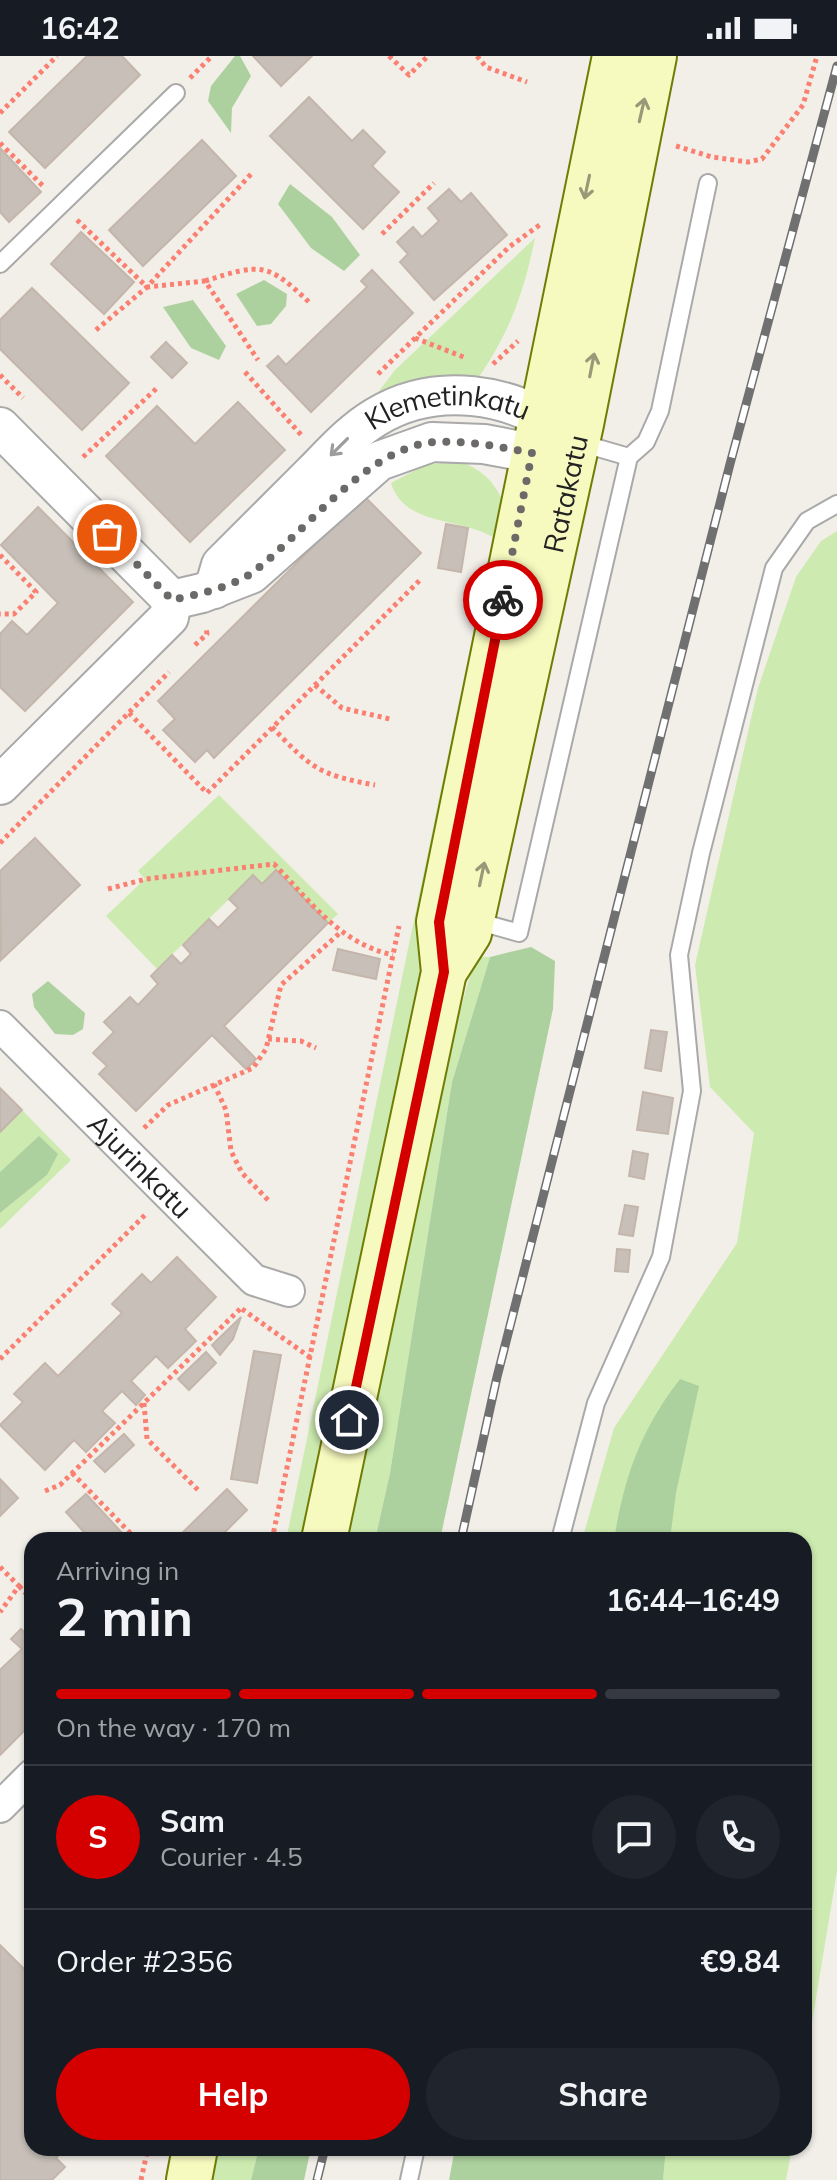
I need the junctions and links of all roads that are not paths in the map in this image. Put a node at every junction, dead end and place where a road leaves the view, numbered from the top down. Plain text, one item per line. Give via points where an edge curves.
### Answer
1 (615, 56) edge
2 (654, 56) edge
3 (176, 93) dead end
4 (708, 183) dead end
5 (0, 264) edge
6 (0, 427) edge
7 (536, 433) junction
8 (577, 442) junction
9 (629, 457) junction
10 (837, 504) edge
11 (172, 600) junction
12 (0, 785) edge
13 (472, 919) junction
14 (444, 972) junction
15 (0, 1026) edge
16 (289, 1291) dead end
17 (326, 1532) edge
18 (562, 1532) edge
19 (24, 1783) edge
20 (0, 1807) edge
21 (194, 2156) edge
22 (414, 2156) edge
23 (189, 2180) edge
24 (409, 2180) edge

1 -> 7 main road, Ratakatu
8 -> 2 main road, Ratakatu
3 - 5 lane
4 - 9 lane via 660,411 646,442
6 - 11 street
7 - 8 street, Klemetinkatu
7 - 11 street, Klemetinkatu via 486,396 399,404 347,439 221,565 214,589
7 - 14 main road, Ratakatu via 439,922
8 - 9 lane
13 -> 8 main road, Ratakatu
9 - 13 lane via 519,933
10 - 18 lane via 807,521 774,568 679,955 692,1091 661,1257 596,1403
11 - 12 street via 169,617
13 - 14 main road, Ratakatu
14 - 17 main road, Ratakatu
15 - 16 street, Ajurinkatu via 254,1280
19 - 20 street
21 - 23 main road
22 - 24 lane

